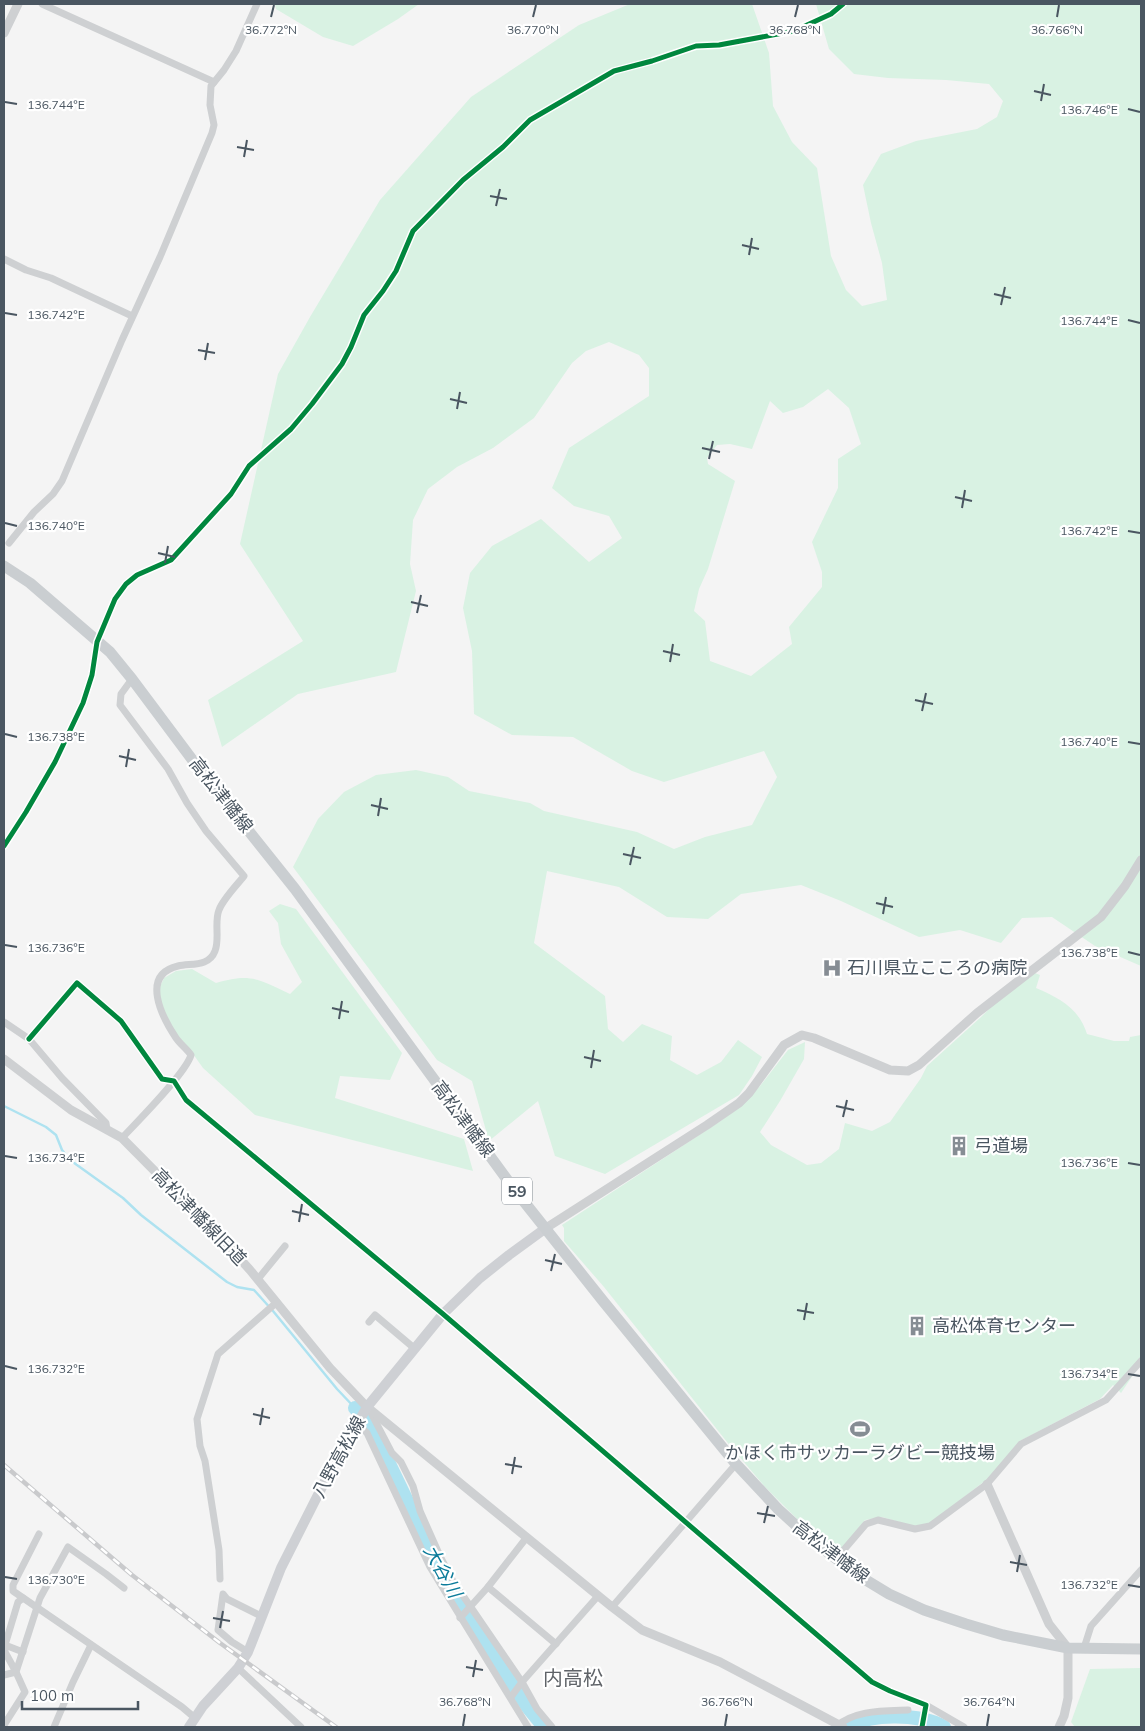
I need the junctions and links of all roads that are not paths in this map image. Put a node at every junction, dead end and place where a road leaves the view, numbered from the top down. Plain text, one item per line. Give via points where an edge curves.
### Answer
1 (18, 4) edge
2 (42, 4) edge
3 (257, 4) edge
4 (843, 4) edge
5 (4, 33) edge
6 (214, 82) junction
7 (4, 259) edge
8 (132, 316) junction
9 (9, 543) dead end
10 (4, 566) edge
11 (97, 642) junction
12 (132, 679) junction
13 (4, 846) edge
14 (1141, 860) edge
15 (4, 1022) edge
16 (29, 1039) junction
17 (4, 1059) edge
18 (174, 1080) junction
19 (107, 1130) junction
20 (122, 1138) junction
21 (546, 1228) junction
22 (285, 1246) dead end
23 (258, 1279) junction
24 (276, 1303) junction
25 (443, 1314) junction
26 (369, 1322) dead end
27 (414, 1348) junction
28 (1141, 1361) edge
29 (362, 1415) junction
30 (736, 1464) junction
31 (987, 1484) junction
32 (686, 1522) junction
33 (39, 1534) dead end
34 (527, 1537) junction
35 (836, 1559) junction
36 (1141, 1570) edge
37 (220, 1579) dead end
38 (488, 1587) junction
39 (124, 1588) dead end
40 (598, 1596) junction
41 (23, 1598) junction
42 (612, 1607) junction
43 (38, 1608) junction
44 (470, 1608) junction
45 (262, 1616) junction
46 (462, 1617) junction
47 (556, 1644) junction
48 (5, 1645) junction
49 (91, 1645) junction
50 (1068, 1648) junction
51 (1084, 1648) junction
52 (1141, 1649) edge
53 (23, 1652) junction
54 (248, 1652) junction
55 (238, 1668) junction
56 (16, 1672) junction
57 (4, 1675) edge
58 (521, 1684) junction
59 (512, 1696) junction
60 (926, 1707) junction
61 (908, 1710) dead end
62 (195, 1718) junction
63 (4, 1725) edge
64 (839, 1726) edge
65 (922, 1726) edge
66 (54, 1727) edge
67 (189, 1727) edge
68 (301, 1727) edge
69 (528, 1727) edge
70 (552, 1727) edge
71 (964, 1727) edge
72 (1059, 1727) edge

1 - 5 street
2 - 6 street
3 - 6 street via 236,51
4 - 11 street via 831,14 794,31 696,46 614,71 530,120 463,180 413,231 396,270 364,315 342,364 312,404 291,429 249,466 231,494 171,560 137,575 126,584 115,599
6 - 8 street via 210,96 212,133
7 - 8 street
8 - 9 street via 62,481
10 - 11 main road, 高松津幡線 / 59 via 30,583
11 - 12 main road, 高松津幡線 / 59 via 110,652
11 - 13 street via 92,675 83,703 55,762
12 - 18 street via 120,694 120,705 168,769 206,831 244,876 219,910 216,950 211,959 204,963 177,966 160,978 156,990 158,1002 177,1040 191,1055 190,1061
12 - 21 main road, 高松津幡線 / 59 via 295,889 514,1189
14 - 21 street via 1101,917 977,1013 919,1065 908,1071 890,1070 814,1038 802,1035 794,1038 784,1045 738,1103
15 - 16 street
16 - 18 street via 76,983 121,1021 162,1079
16 - 19 street via 106,1123
17 - 19 street, 高松津幡線旧道 via 72,1110
18 - 20 street
18 - 25 street via 186,1100
19 - 20 street, 高松津幡線旧道
20 - 23 street, 高松津幡線旧道
21 - 25 main road, 八野高松線 via 480,1278
21 - 30 main road, 高松津幡線 / 59
22 - 23 street
23 - 24 street, 高松津幡線旧道
24 - 29 street, 高松津幡線旧道 via 330,1368
24 - 37 street via 218,1354 197,1419 219,1550
25 - 27 main road, 八野高松線
25 - 32 street
26 - 27 street via 375,1315
27 - 29 main road, 八野高松線
28 - 31 street via 1106,1400 1021,1444
29 - 34 street, 高松津幡線旧道
29 - 44 street via 376,1422 392,1453 401,1462 440,1556
29 - 45 main road, 八野高松線 via 281,1568
29 - 46 street via 367,1433 430,1567
30 - 32 street
30 - 35 main road, 高松津幡線 / 59 via 778,1509
31 - 35 street via 930,1526 915,1529 871,1521
31 - 50 street via 1049,1624
32 - 42 street
32 - 60 street via 872,1682
33 - 41 street via 13,1585 13,1591
34 - 38 street
34 - 40 street, 高松津幡線旧道
35 - 50 main road, 高松津幡線 / 59 via 889,1594 924,1610 1004,1635
36 - 51 street via 1091,1626
38 - 44 street
38 - 47 street
39 - 43 street via 68,1547 40,1598
40 - 42 street, 高松津幡線旧道
40 - 47 street
41 - 43 street
41 - 48 street via 18,1602
42 - 64 street, 高松津幡線旧道 via 642,1630 720,1662
43 - 49 street
43 - 53 street
44 - 46 street
44 - 58 street
45 - 54 main road, 八野高松線
45 - 54 street via 223,1594 218,1630
46 - 59 street
47 - 58 street
48 - 53 street
48 - 56 street via 5,1652
49 - 62 street
49 - 66 street
50 - 51 main road, 高松津幡線 / 59
50 - 72 street via 1068,1698
51 - 52 main road, 高松津幡線 / 59
53 - 56 street
54 - 55 main road, 八野高松線
55 - 62 main road, 八野高松線
55 - 68 street
56 - 57 street
56 - 63 street via 25,1692
58 - 59 street
58 - 70 street
59 - 69 street
60 - 65 street
60 - 71 street
61 - 64 street via 863,1713 840,1722
62 - 67 main road, 八野高松線

